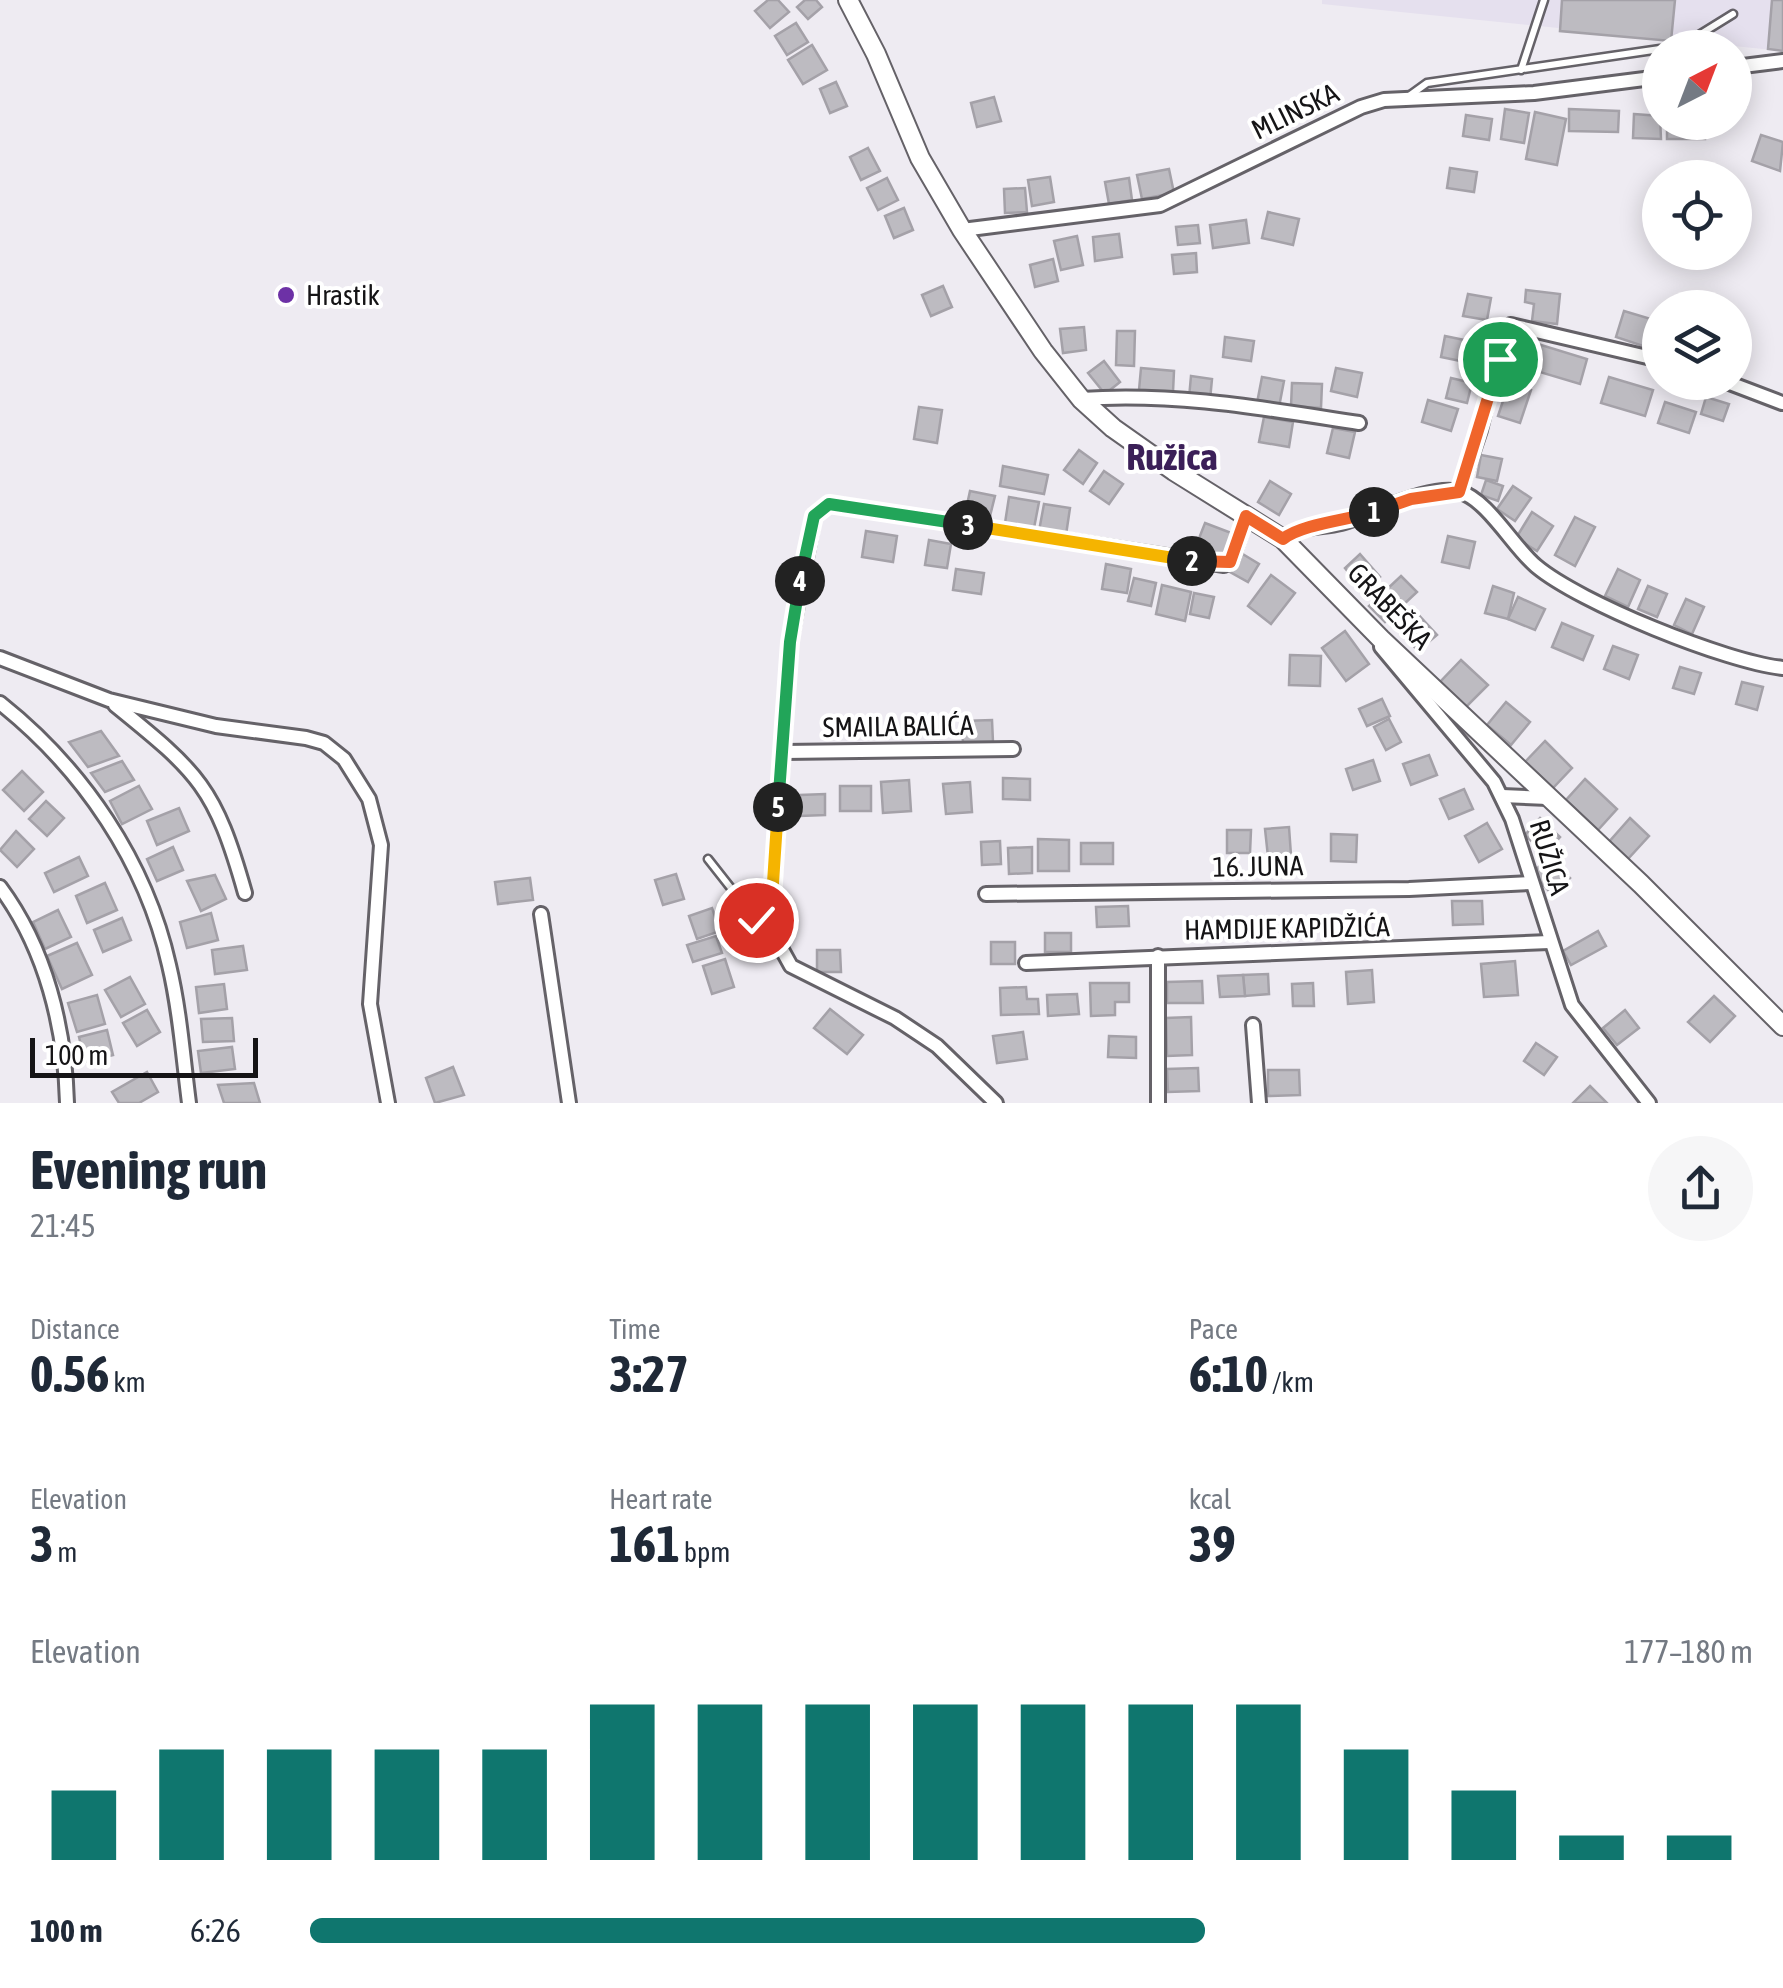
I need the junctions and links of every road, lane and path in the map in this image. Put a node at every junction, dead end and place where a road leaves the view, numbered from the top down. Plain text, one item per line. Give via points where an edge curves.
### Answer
1 (848, 0) edge
2 (1544, 0) edge
3 (1733, 14) dead end
4 (1708, 30) edge
5 (1642, 52) edge
6 (1779, 61) edge
7 (1752, 65) edge
8 (1520, 70) junction
9 (1642, 79) edge
10 (1409, 96) junction
11 (962, 230) junction
12 (1642, 356) edge
13 (1752, 392) edge
14 (1081, 399) junction
15 (1782, 403) edge
16 (1359, 423) dead end
17 (1459, 492) junction
18 (1246, 516) junction
19 (1283, 539) junction
20 (1382, 640) junction
21 (0, 658) edge
22 (1783, 668) edge
23 (109, 700) junction
24 (0, 703) edge
25 (1013, 749) dead end
26 (784, 752) junction
27 (1502, 796) junction
28 (1548, 798) junction
29 (708, 859) dead end
30 (1530, 883) junction
31 (0, 887) edge
32 (245, 893) dead end
33 (986, 894) dead end
34 (541, 914) dead end
35 (770, 928) junction
36 (1550, 942) junction
37 (1158, 956) junction
38 (1026, 963) dead end
39 (1780, 1016) edge
40 (1253, 1025) dead end
41 (68, 1103) edge
42 (189, 1103) edge
43 (388, 1103) edge
44 (569, 1103) edge
45 (996, 1103) edge
46 (1158, 1103) edge
47 (1258, 1103) edge
48 (1650, 1103) edge

1 - 11 street, GRABEŠKA via 920,158
2 - 8 lane
3 - 4 lane
5 - 8 lane
6 - 7 street
8 - 10 lane via 1427,83
9 - 10 street, MLINSKA via 1534,93
10 - 11 street, MLINSKA via 1362,107 1160,205
11 - 14 street, GRABEŠKA
12 - 17 street via 1512,325 1503,335
13 - 15 street
14 - 16 street via 1199,400
14 - 18 street, GRABEŠKA via 1113,428
17 - 19 street via 1411,499
17 - 22 street via 1575,594 1747,661
18 - 19 street, GRABEŠKA
18 - 26 street via 1232,559 1224,564 844,506 822,508 797,596
19 - 20 street, GRABEŠKA
20 - 27 street, RUŽICA via 1386,655
20 - 28 street, GRABEŠKA
21 - 23 street
23 - 32 street via 206,788
23 - 43 street via 306,738 334,750 352,768 370,799 381,844 370,1004
24 - 42 street via 77,778 128,856 168,961
25 - 26 street, SMAILA BALIĆA
26 - 35 street
27 - 28 street
27 - 30 street, RUŽICA
28 - 39 street, GRABEŠKA
29 - 35 lane via 756,920
30 - 33 street, 16. JUNA
30 - 36 street, RUŽICA
31 - 41 street via 56,1005
34 - 44 street
35 - 45 street via 791,966 938,1046
36 - 37 street, HAMDIJE KAPIDŽIĆA
36 - 48 street, RUŽICA via 1572,1006
37 - 38 street, HAMDIJE KAPIDŽIĆA
37 - 46 street
40 - 47 street

